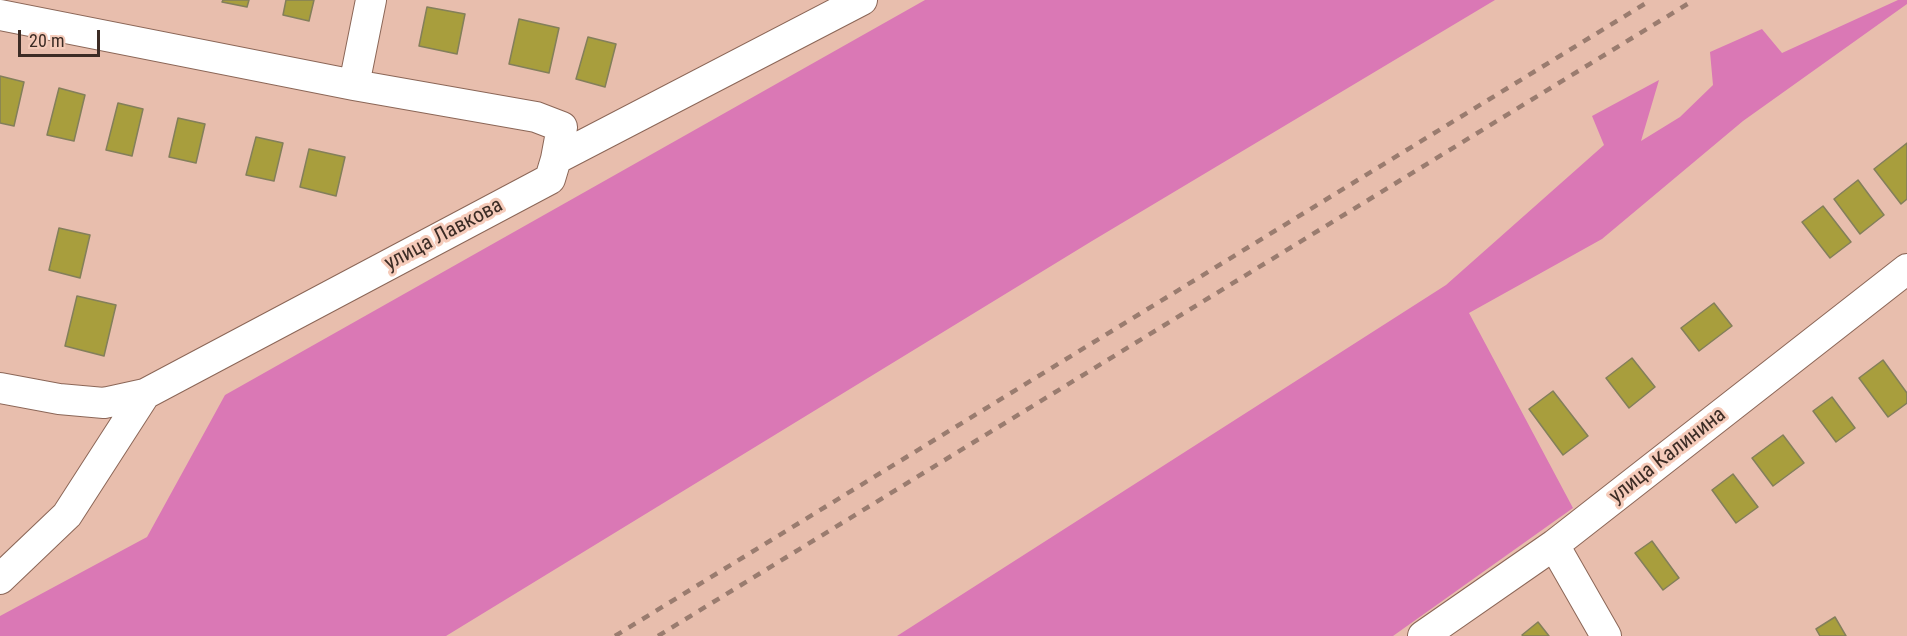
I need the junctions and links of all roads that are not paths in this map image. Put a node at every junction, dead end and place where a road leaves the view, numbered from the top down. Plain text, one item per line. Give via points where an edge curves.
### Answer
1 (371, 0) edge
2 (862, 0) edge
3 (0, 15) edge
4 (354, 85) junction
5 (556, 159) junction
6 (1907, 269) edge
7 (0, 388) edge
8 (145, 394) junction
9 (1554, 545) junction
10 (0, 579) edge
11 (1423, 636) edge
12 (1606, 636) edge

1 - 4 street
2 - 5 street
3 - 4 street
4 - 5 street via 536,117 562,127
5 - 8 street, улица Лавкова via 550,179
6 - 9 street, улица Калинина
7 - 8 street, улица Лавкова via 104,403
8 - 10 street via 67,515
9 - 11 street, улица Калинина
9 - 12 street

